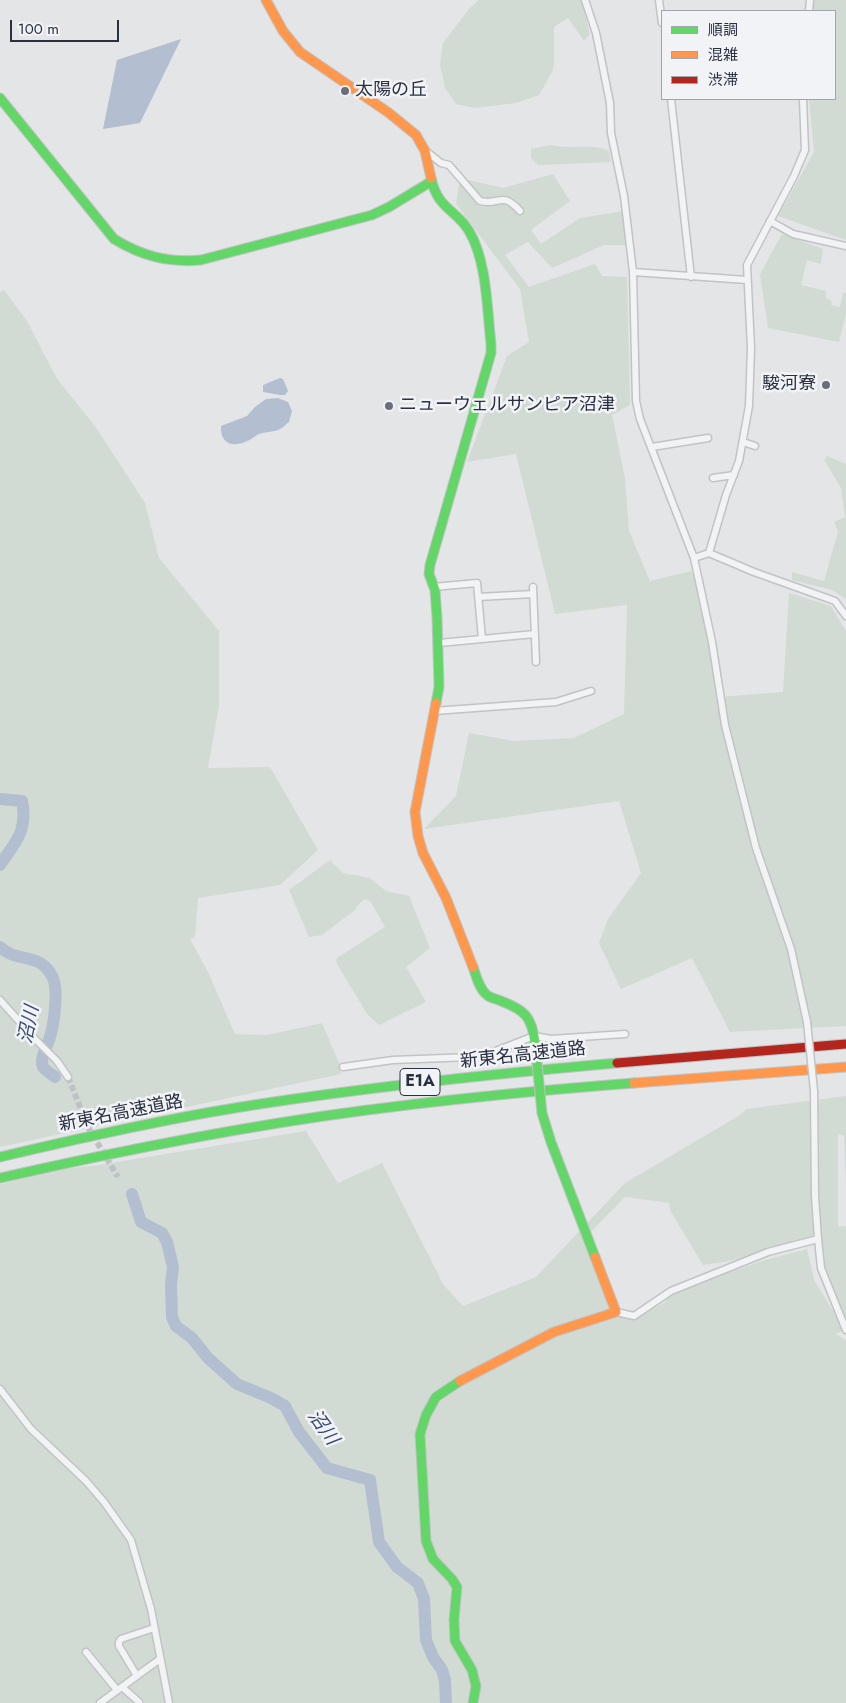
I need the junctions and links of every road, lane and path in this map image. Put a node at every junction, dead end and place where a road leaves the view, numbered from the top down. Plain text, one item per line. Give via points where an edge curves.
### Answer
1 (266, 0) edge
2 (585, 0) edge
3 (659, 0) edge
4 (661, 15) edge
5 (0, 98) edge
6 (671, 100) edge
7 (804, 100) edge
8 (426, 151) junction
9 (432, 181) junction
10 (520, 210) dead end
11 (770, 221) junction
12 (846, 246) edge
13 (633, 272) junction
14 (691, 277) junction
15 (747, 280) junction
16 (708, 438) dead end
17 (743, 442) junction
18 (755, 446) dead end
19 (652, 448) junction
20 (734, 475) junction
21 (713, 478) dead end
22 (709, 552) junction
23 (694, 558) junction
24 (433, 587) junction
25 (478, 597) junction
26 (846, 616) edge
27 (534, 634) junction
28 (482, 639) junction
29 (439, 643) junction
30 (536, 662) dead end
31 (591, 691) dead end
32 (434, 711) junction
33 (0, 1000) edge
34 (625, 1034) dead end
35 (535, 1040) junction
36 (846, 1044) edge
37 (343, 1067) dead end
38 (846, 1067) edge
39 (68, 1078) tunnel mouth
40 (0, 1157) edge
41 (0, 1178) edge
42 (818, 1239) junction
43 (616, 1312) junction
44 (846, 1330) edge
45 (0, 1389) edge
46 (154, 1628) junction
47 (86, 1652) dead end
48 (160, 1659) junction
49 (137, 1676) junction
50 (119, 1689) junction
51 (139, 1702) edge
52 (100, 1703) edge
53 (169, 1703) edge
54 (473, 1703) edge

1 - 8 main road via 295,48 407,127
2 - 13 street via 596,33 610,103 611,133 624,196
3 - 4 street
5 - 9 main road via 114,238 165,261 201,260 372,215 390,208
6 - 14 street
7 - 11 street via 805,150
8 - 9 main road
8 - 10 street via 449,165 480,201 508,200
9 - 24 main road via 438,198 468,229 475,244 481,263 491,344 430,565 428,574
11 - 12 street via 793,234
11 - 15 street via 747,265
13 - 14 street
13 - 19 street via 636,402
14 - 15 street
15 - 17 street via 751,381
16 - 19 street
17 - 18 street
17 - 20 street
19 - 23 street
20 - 21 street
20 - 22 street
22 - 23 street
22 - 26 street via 835,601
23 - 42 street, bridge via 725,725 756,848 791,949 807,1022 814,1091
24 - 25 street via 477,583
24 - 29 main road
25 - 27 street via 533,591
25 - 28 street
27 - 28 street
27 - 30 street
28 - 29 street
29 - 32 main road via 439,687
31 - 32 street via 556,702
32 - 35 main road via 415,812 418,836 481,987 487,995 519,1008 529,1019
33 - 39 street via 57,1061
34 - 35 street
35 - 37 street via 471,1057 393,1060
35 - 43 main road, bridge via 542,1113
36 - 40 main road, 新東名高速道路 / E1A via 559,1068 362,1089 170,1120
38 - 41 main road, 新東名高速道路 / E1A via 553,1090 360,1111 159,1143
42 - 43 street via 768,1252 680,1287 634,1316
42 - 44 street via 821,1268
43 - 54 main road via 554,1332 461,1380 436,1397 426,1415 420,1434 426,1541 433,1559 457,1587 455,1641 472,1670 476,1686
45 - 46 street via 31,1428 92,1488 131,1540
46 - 48 street
46 - 49 street via 119,1642
47 - 50 street
48 - 49 street
48 - 53 street
49 - 50 street
50 - 51 street
50 - 52 street

